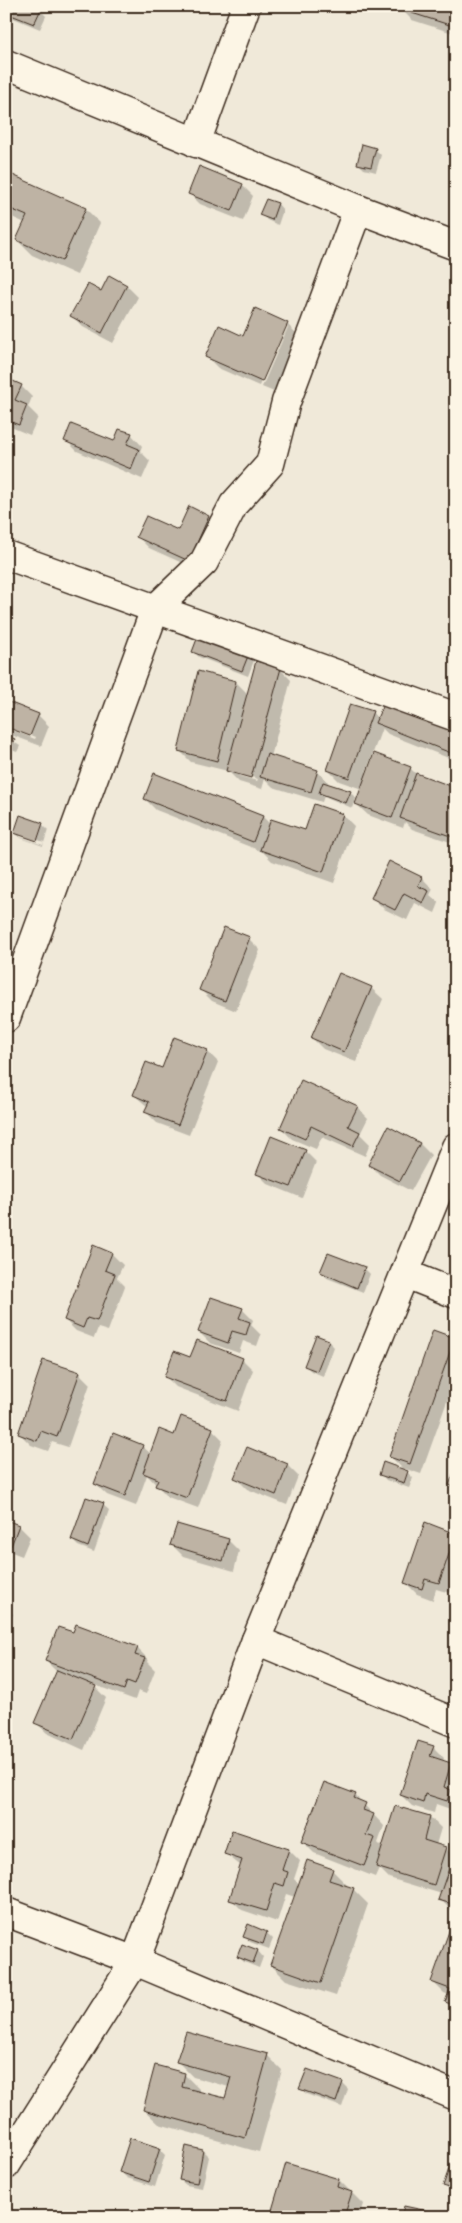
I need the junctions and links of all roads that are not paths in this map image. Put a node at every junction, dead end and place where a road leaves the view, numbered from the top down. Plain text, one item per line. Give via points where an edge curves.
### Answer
1 (246, 6) edge
2 (6, 64) edge
3 (196, 143) junction
4 (358, 209) junction
5 (456, 246) edge
6 (6, 555) edge
7 (155, 609) junction
8 (456, 718) edge
9 (6, 1018) edge
10 (456, 1147) edge
11 (406, 1274) junction
12 (456, 1294) edge
13 (256, 1640) junction
14 (456, 1723) edge
15 (6, 1912) edge
16 (135, 1961) junction
17 (456, 2096) edge
18 (6, 2165) edge

1 - 3 street
2 - 3 street
3 - 4 street
4 - 5 street
4 - 7 street via 286,402 270,464 234,504 204,562
6 - 7 street
7 - 8 street
7 - 9 street
10 - 11 street
11 - 12 street
11 - 13 street
13 - 14 street
13 - 16 street
15 - 16 street
16 - 17 street
16 - 18 street

